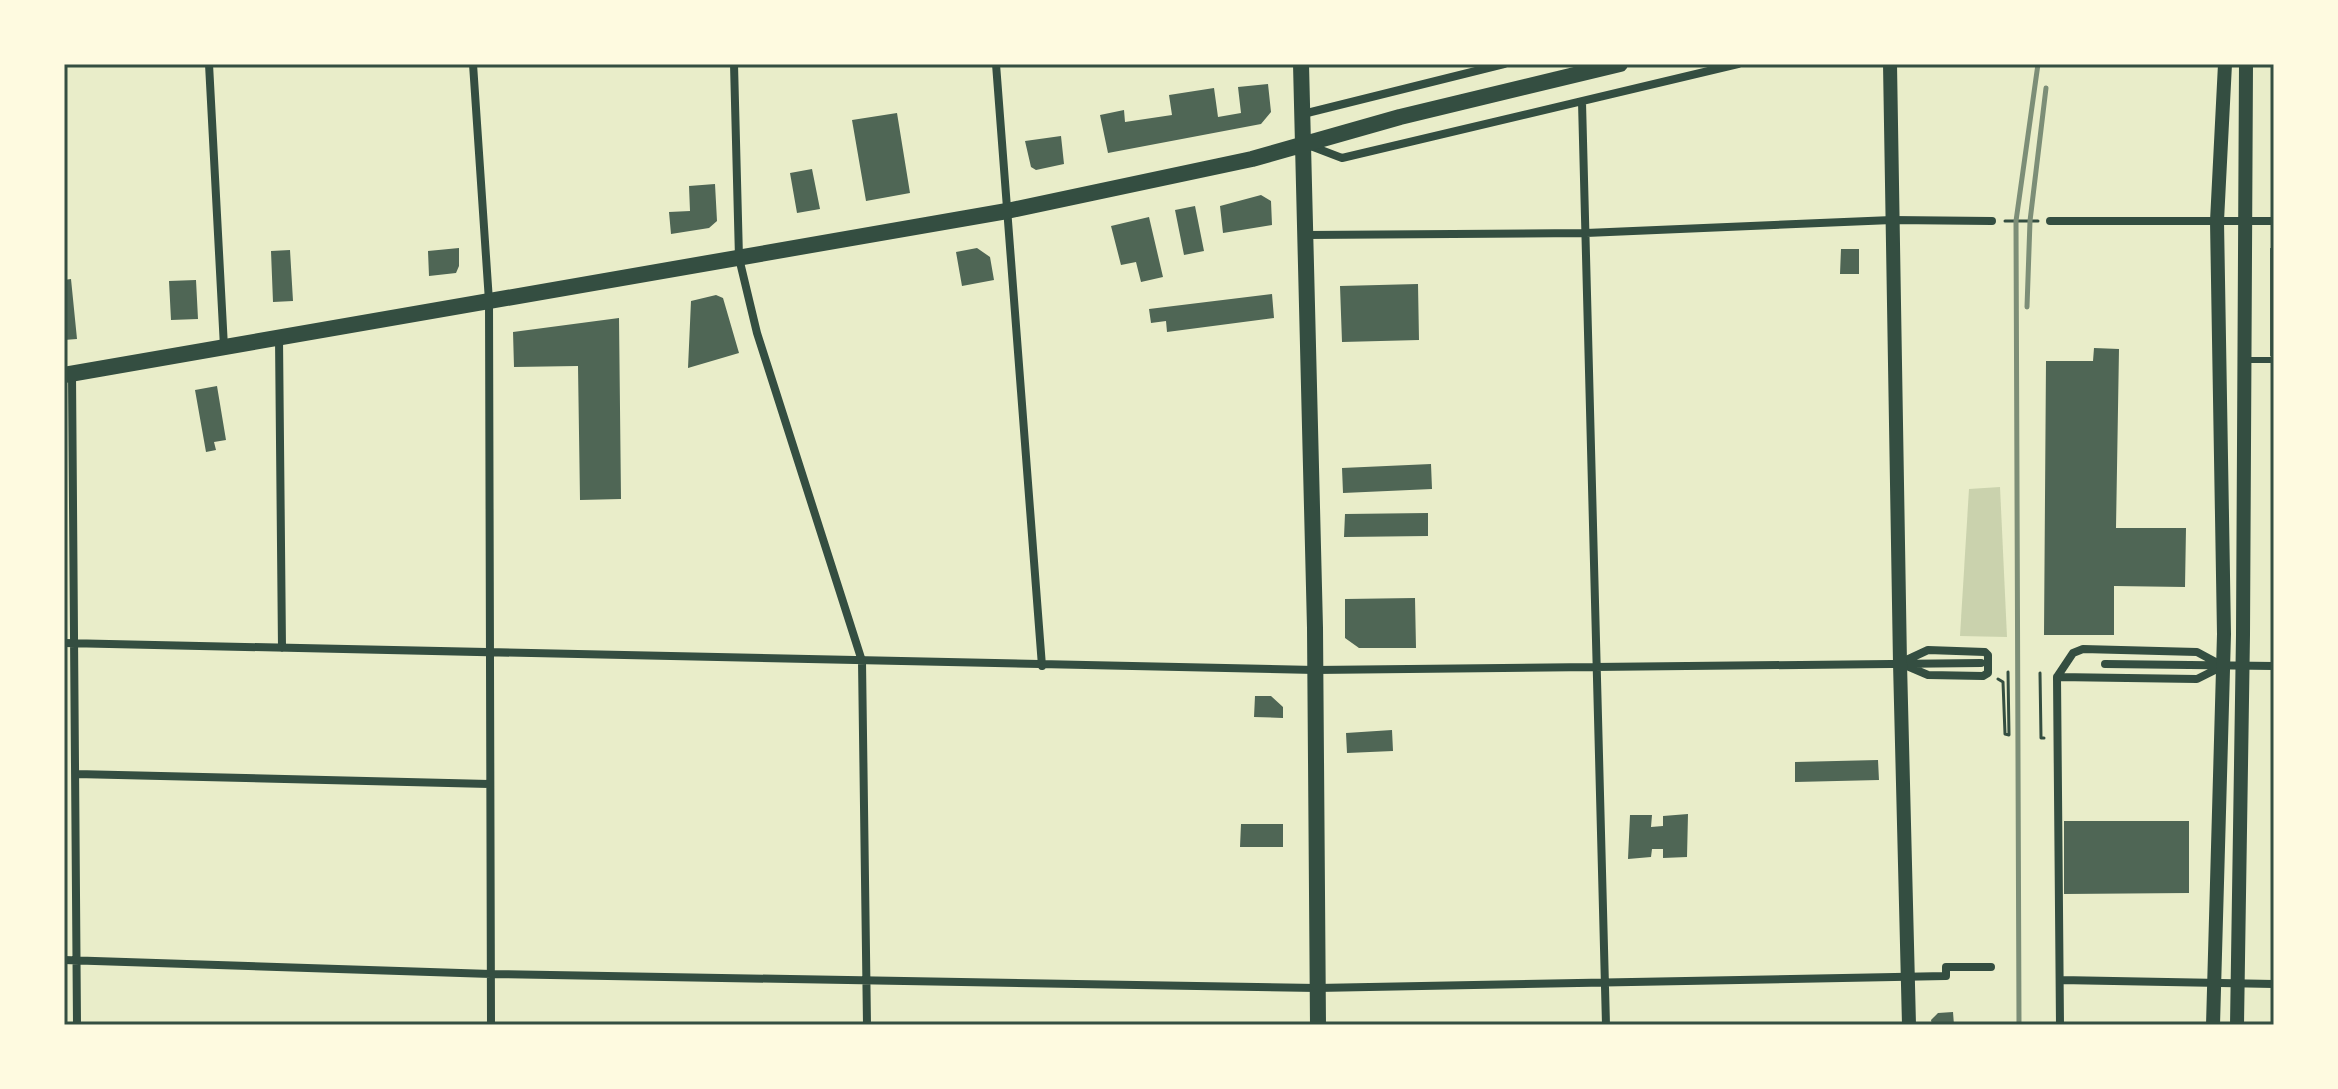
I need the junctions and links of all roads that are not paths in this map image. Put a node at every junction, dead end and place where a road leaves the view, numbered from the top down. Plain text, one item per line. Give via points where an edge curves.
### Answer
1 (209, 64) edge
2 (473, 64) edge
3 (734, 64) edge
4 (996, 64) edge
5 (1301, 64) edge
6 (1504, 64) edge
7 (1620, 64) edge
8 (1738, 64) edge
9 (1890, 64) edge
10 (2225, 64) edge
11 (2246, 64) edge
12 (1582, 102) junction
13 (1303, 114) junction
14 (1303, 143) junction
15 (1007, 211) junction
16 (1892, 220) junction
17 (1992, 221) road end
18 (2050, 221) road end
19 (2217, 221) junction
20 (2245, 221) junction
21 (2274, 221) edge
22 (1586, 233) junction
23 (1305, 235) junction
24 (739, 258) junction
25 (489, 301) junction
26 (279, 338) junction
27 (224, 347) junction
28 (2243, 359) junction
29 (2274, 360) edge
30 (68, 374) edge
31 (64, 643) edge
32 (76, 644) junction
33 (282, 648) junction
34 (489, 654) junction
35 (862, 661) junction
36 (1900, 663) junction
37 (1981, 663) dead end
38 (2105, 664) dead end
39 (1042, 666) junction
40 (2223, 666) junction
41 (2274, 666) edge
42 (1597, 667) junction
43 (2242, 667) junction
44 (1315, 670) junction
45 (2057, 677) junction
46 (76, 774) junction
47 (489, 784) junction
48 (64, 960) edge
49 (77, 960) junction
50 (1991, 967) dead end
51 (491, 974) junction
52 (1908, 977) junction
53 (2060, 980) junction
54 (866, 982) junction
55 (1606, 983) junction
56 (2213, 984) junction
57 (2237, 984) junction
58 (2274, 984) edge
59 (1317, 988) junction
60 (77, 1025) edge
61 (491, 1025) edge
62 (867, 1025) edge
63 (1318, 1025) edge
64 (1606, 1025) edge
65 (1909, 1025) edge
66 (2060, 1025) edge
67 (2213, 1025) edge
68 (2237, 1025) edge

1 - 27 street
2 - 25 street
3 - 24 street
4 - 15 street
5 - 13 main road
6 - 13 street
7 - 14 main road
8 - 12 street
9 - 16 street
10 - 19 street
11 - 20 street
12 - 14 street via 1342,158
12 - 22 street
13 - 14 main road
14 - 15 main road via 1252,159
14 - 23 main road
15 - 24 main road
15 - 39 street
16 - 17 street
16 - 22 street
16 - 36 street
18 - 19 street
19 - 20 street
19 - 40 street
20 - 21 street
20 - 28 street
22 - 23 street
22 - 42 street
23 - 44 main road
24 - 25 main road
24 - 35 street via 757,333
25 - 26 main road
25 - 34 street
26 - 27 main road
26 - 33 street
27 - 30 main road
28 - 29 lane
28 - 43 street
30 - 32 street
31 - 32 street
32 - 33 street
32 - 46 street
33 - 34 street
34 - 35 street
34 - 47 street
35 - 39 street
35 - 54 street
36 - 36 street via 1928,675 1988,673 1985,652 1928,650
36 - 37 street
36 - 42 street
36 - 52 street
38 - 40 street
39 - 44 street
40 - 43 street
40 - 45 street via 2197,679
40 - 45 street via 2197,652 2083,649 2073,653
40 - 56 street
41 - 43 street
42 - 44 street
42 - 55 street
43 - 57 street
44 - 59 main road
45 - 53 street
46 - 47 street
46 - 49 street
47 - 51 street
48 - 49 street
49 - 51 street
49 - 60 street
50 - 52 street via 1946,967 1946,976
51 - 54 street
51 - 61 street
52 - 55 street
52 - 65 street
53 - 56 street
53 - 66 street
54 - 59 street
54 - 62 street
55 - 59 street
55 - 64 street
56 - 57 street
56 - 67 street
57 - 58 street
57 - 68 street
59 - 63 main road

